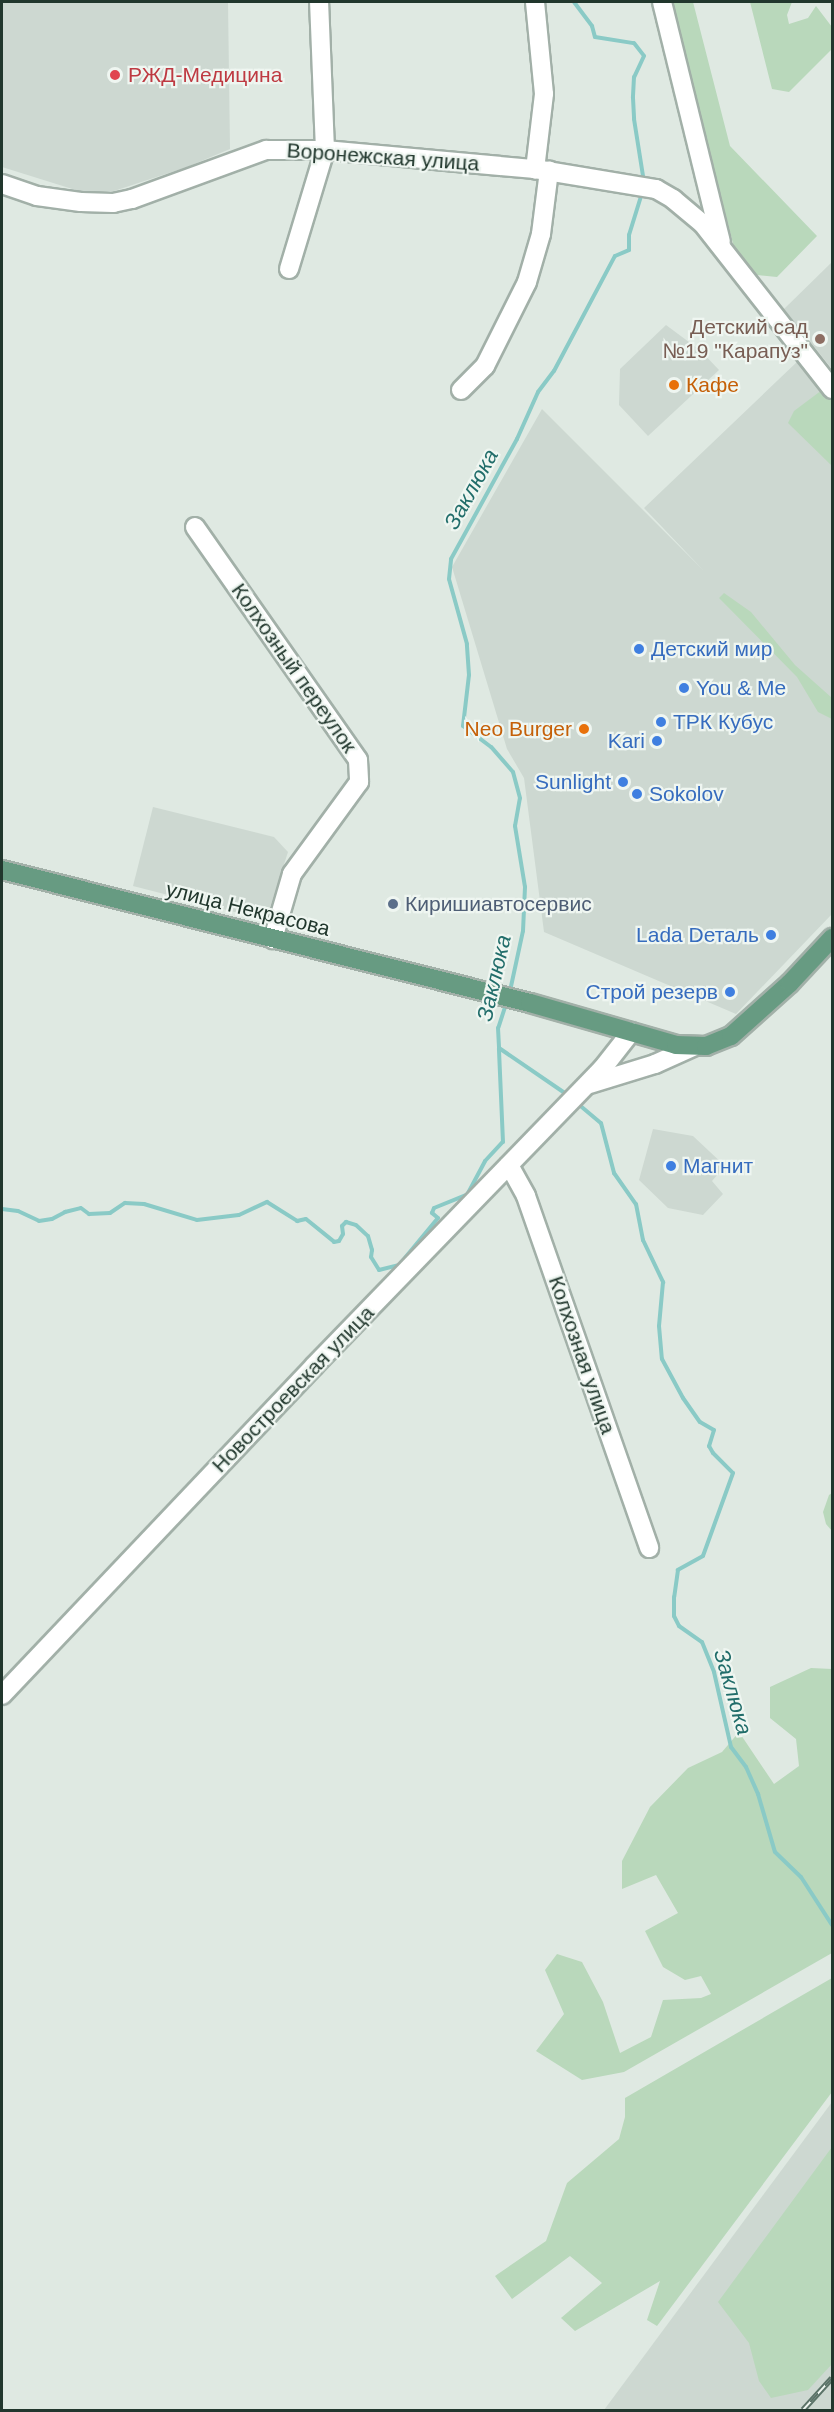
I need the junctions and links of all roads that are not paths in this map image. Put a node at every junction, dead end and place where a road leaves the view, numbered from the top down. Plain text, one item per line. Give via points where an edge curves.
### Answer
1 (319, 2) edge
2 (535, 2) edge
3 (662, 2) edge
4 (325, 150) junction
5 (542, 170) junction
6 (2, 184) edge
7 (723, 250) junction
8 (289, 269) dead end
9 (832, 389) edge
10 (461, 390) dead end
11 (195, 527) dead end
12 (2, 870) edge
13 (832, 938) edge
14 (273, 939) junction
15 (630, 1032) junction
16 (700, 1046) junction
17 (586, 1085) junction
18 (509, 1165) junction
19 (649, 1548) dead end
20 (2, 1695) edge

1 - 4 street
2 - 5 street via 544,94
3 - 7 street
4 - 5 street, Воронежская улица
4 - 6 street, Воронежская улица via 266,150 113,203 37,196
4 - 8 street
5 - 7 street, Воронежская улица via 656,189 702,223
5 - 10 street via 541,234 527,282 485,366
7 - 9 street
11 - 14 street, Колхозный переулок via 358,760 359,782 292,874
12 - 14 main road, улица Некрасова
13 - 16 main road via 745,1025 731,1036
14 - 15 main road, улица Некрасова
15 - 16 main road via 676,1045
15 - 17 street, Новостроевская улица
16 - 17 street, Новостроевская улица
17 - 18 street, Новостроевская улица
18 - 19 street, Колхозная улица via 526,1196
18 - 20 street, Новостроевская улица

